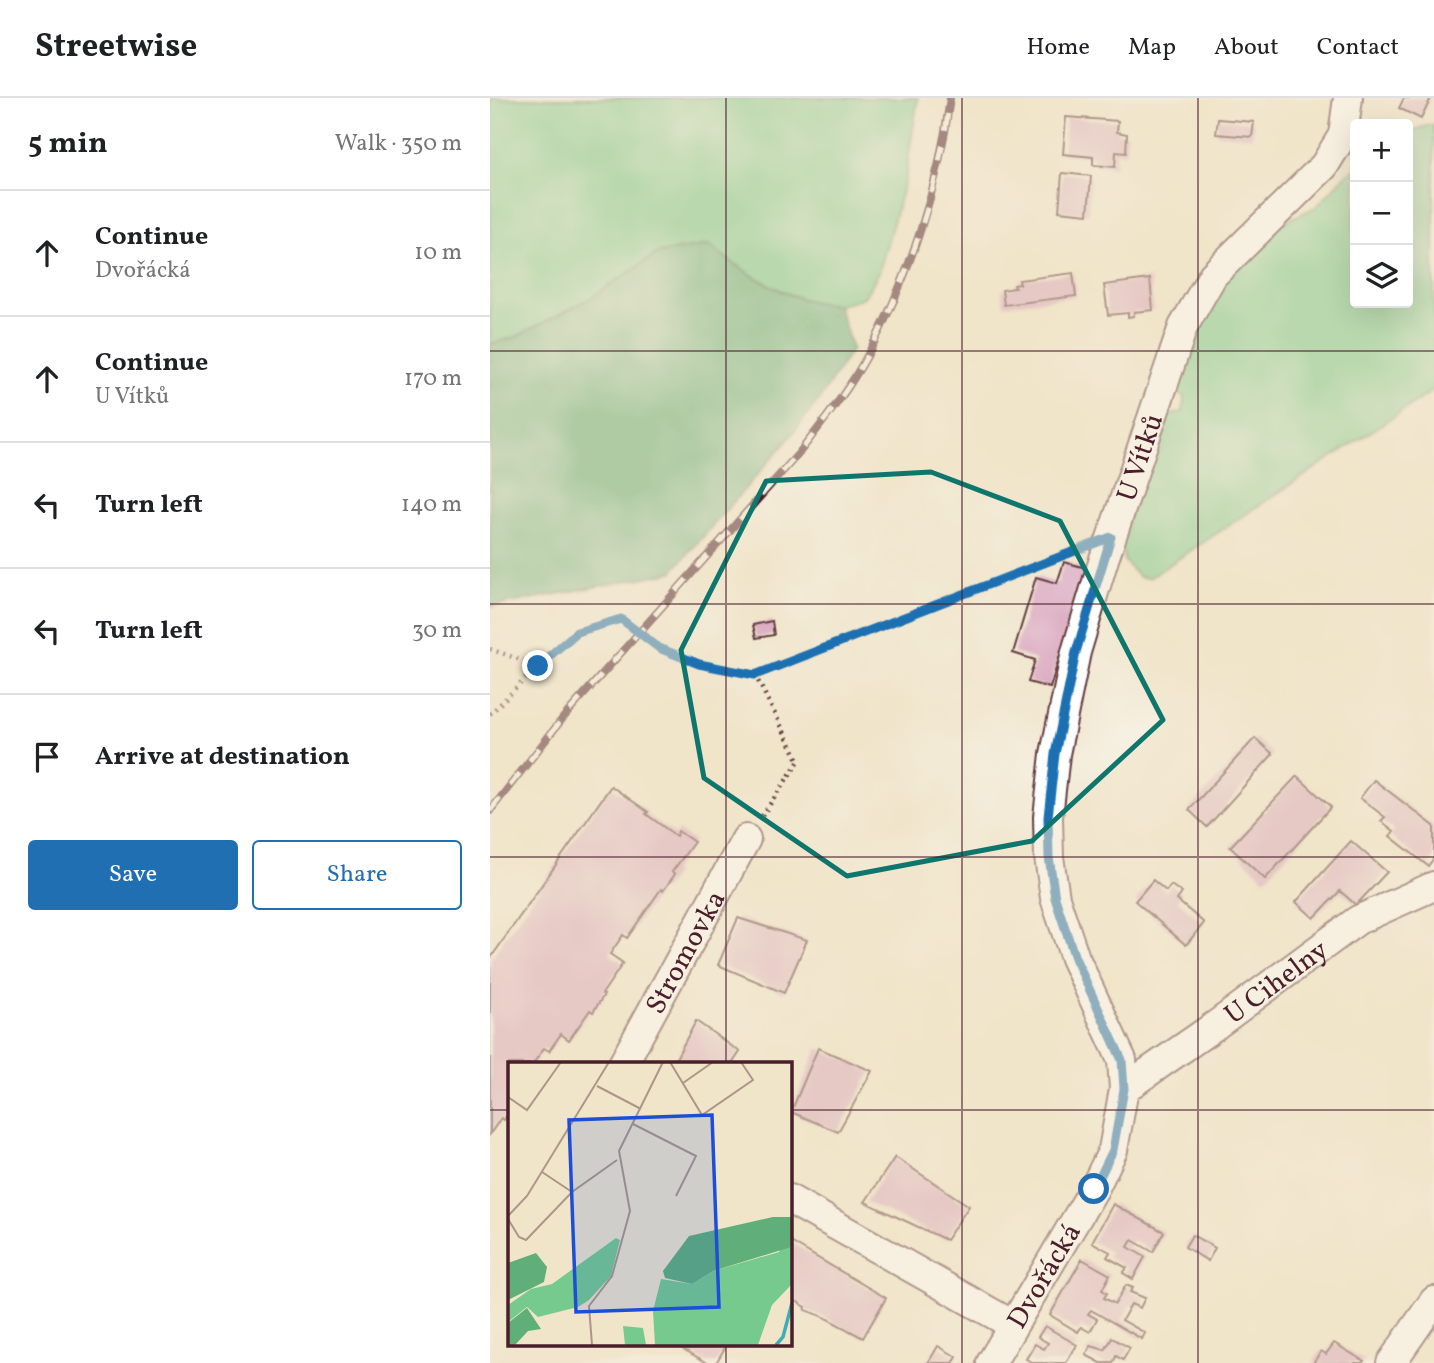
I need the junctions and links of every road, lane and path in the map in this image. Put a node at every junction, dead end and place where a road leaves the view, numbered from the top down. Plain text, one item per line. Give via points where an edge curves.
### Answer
1 (1348, 98) edge
2 (1111, 537) junction
3 (490, 649) edge
4 (538, 666) junction
5 (755, 675) junction
6 (490, 714) edge
7 (746, 839) joint
8 (1434, 886) edge
9 (624, 1062) edge
10 (1124, 1089) junction
11 (1113, 1150) joint
12 (791, 1200) edge
13 (1434, 1301) edge
14 (1013, 1325) junction
15 (991, 1363) edge
16 (1391, 1363) edge

1 - 2 street, U Vítků via 1343,135 1324,166 1213,275 1183,327
2 - 5 path
2 - 10 street, U Vítků via 1076,652 1055,754 1048,844 1055,898 1075,958 1122,1060
3 - 4 path
4 - 5 path via 577,632 621,619 659,648 699,664
4 - 6 path
5 - 7 path via 799,761
7 - 9 street, Stromovka
8 - 10 street, U Cihelny via 1358,920
10 - 11 street, U Vítků
11 - 14 street, Dvořácká
12 - 14 street
13 - 16 street
14 - 15 street, Dvořácká

